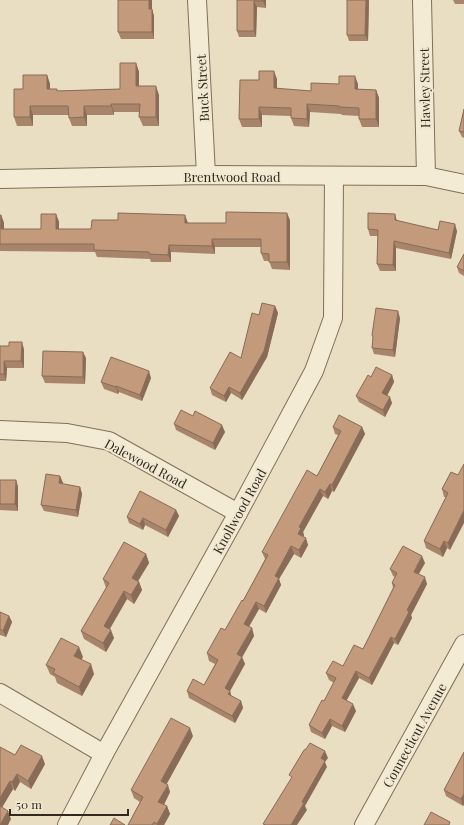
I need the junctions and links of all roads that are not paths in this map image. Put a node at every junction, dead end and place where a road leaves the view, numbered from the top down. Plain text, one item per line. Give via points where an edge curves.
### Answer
1 (197, 0) edge
2 (422, 0) edge
3 (206, 175) junction
4 (334, 176) junction
5 (426, 176) junction
6 (0, 179) edge
7 (464, 184) edge
8 (0, 430) edge
9 (238, 514) junction
10 (464, 644) edge
11 (0, 693) edge
12 (104, 754) junction
13 (67, 825) edge
14 (364, 825) edge

1 - 3 street, Buck Street
2 - 5 street, Hawley Street
3 - 4 street, Brentwood Road
3 - 6 street, Brentwood Road
4 - 5 street, Brentwood Road
4 - 9 street, Knollwood Road via 333,318 314,371
5 - 7 street, Brentwood Road
8 - 9 street, Dalewood Road via 67,433 109,441
9 - 12 street, Knollwood Road
10 - 14 street, Connecticut Avenue
11 - 12 street
12 - 13 street, Knollwood Road

